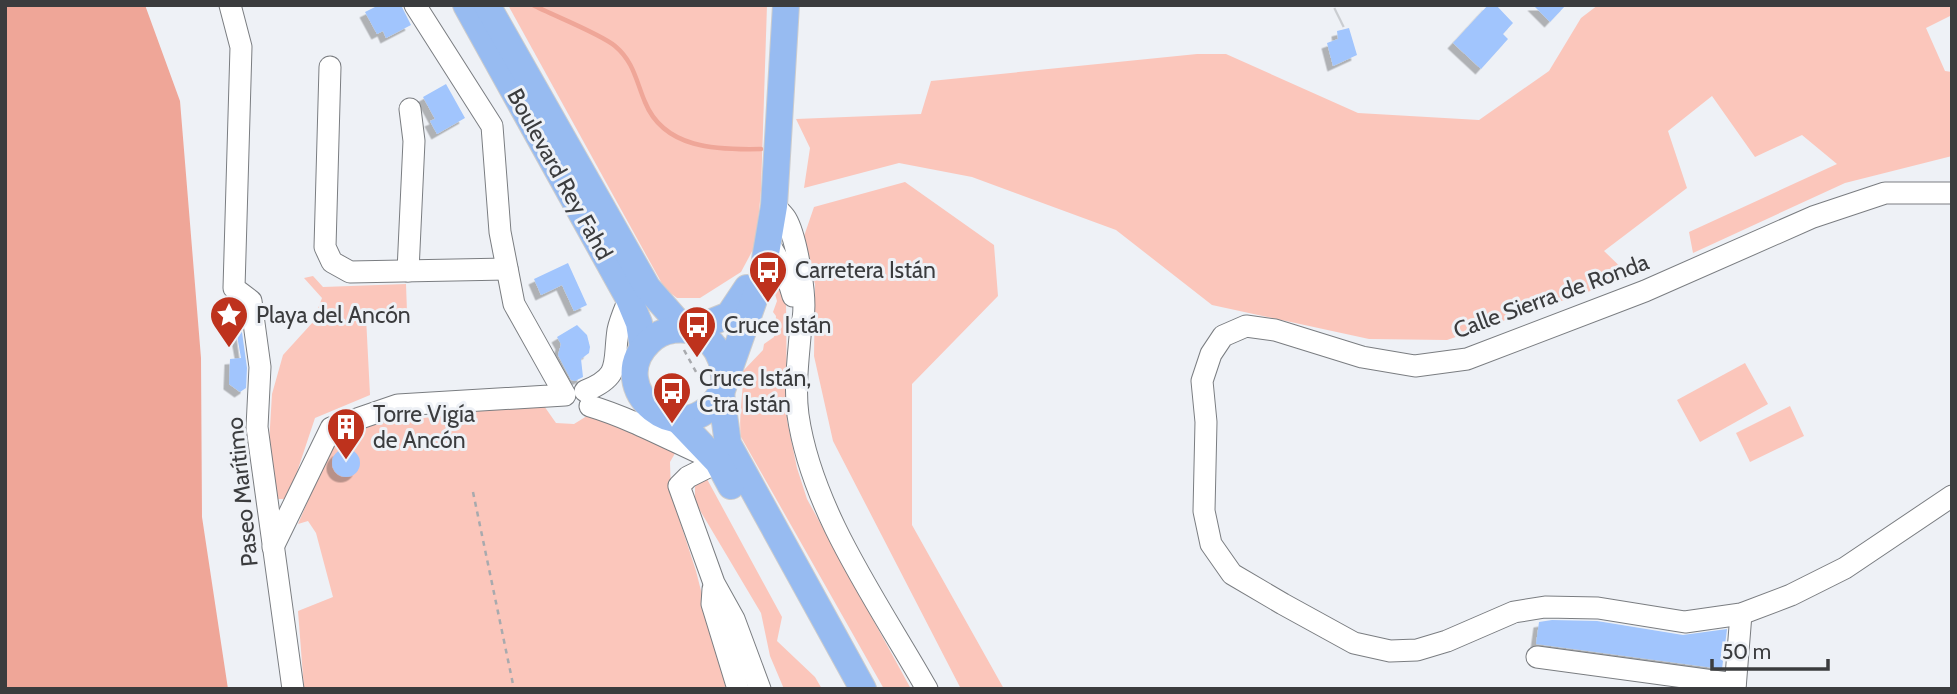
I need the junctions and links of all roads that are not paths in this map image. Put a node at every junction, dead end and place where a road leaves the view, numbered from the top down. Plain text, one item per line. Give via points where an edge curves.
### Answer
1 (230, 5) edge
2 (415, 5) edge
3 (466, 5) edge
4 (488, 5) edge
5 (786, 5) edge
6 (330, 67) dead end
7 (410, 109) dead end
8 (1952, 193) edge
9 (774, 206) junction
10 (796, 256) junction
11 (770, 264) junction
12 (507, 269) junction
13 (408, 271) junction
14 (638, 293) junction
15 (801, 324) junction
16 (688, 330) junction
17 (643, 348) junction
18 (722, 388) junction
19 (677, 419) junction
20 (718, 462) junction
21 (1952, 496) edge
22 (274, 547) junction
23 (714, 583) junction
24 (1741, 614) junction
25 (1537, 657) dead end
26 (1735, 687) edge
27 (293, 689) edge
28 (738, 689) edge
29 (760, 689) edge
30 (846, 689) edge
31 (863, 689) edge
32 (927, 689) edge

1 - 22 street, Paseo Marítimo via 241,47 234,288 251,301 260,367 257,427
2 - 12 street via 492,126
3 - 14 main road, Boulevard Rey Fahd
4 - 14 main road, Boulevard Rey Fahd
5 - 9 main road
6 - 13 street via 325,247 332,262 350,272
7 - 13 street via 414,141
8 - 24 street, Calle Sierra de Ronda via 1885,193 1813,217 1645,291 1467,359 1415,366 1246,326 1223,336 1211,354 1202,381 1204,511 1211,544 1232,574 1354,643 1390,651 1417,650 1514,612 1545,607 1598,608 1685,622
9 - 10 street via 786,219
9 - 11 main road
10 - 11 street
10 - 15 street via 805,304
11 - 15 street
11 - 16 main road via 729,315
11 - 18 main road
12 - 13 street
12 - 22 street via 514,304 565,396 397,405 331,428
14 - 16 main road
14 - 17 main road, Boulevard Rey Fahd
14 - 20 street via 618,328 611,377 587,398
15 - 32 street via 796,394 810,468 834,525
16 - 17 main road via 661,333
16 - 18 main road via 708,340 720,355
17 - 19 main road via 635,377 641,398 656,413
18 - 19 main road via 703,413
18 - 31 main road via 728,444
19 - 20 main road
20 - 23 street via 678,486
20 - 30 main road
21 - 24 street, Calle Sierra de Ronda via 1845,568
22 - 27 street, Paseo Marítimo
23 - 28 street via 712,604
23 - 29 street via 734,618
24 - 26 street
25 - 26 street

